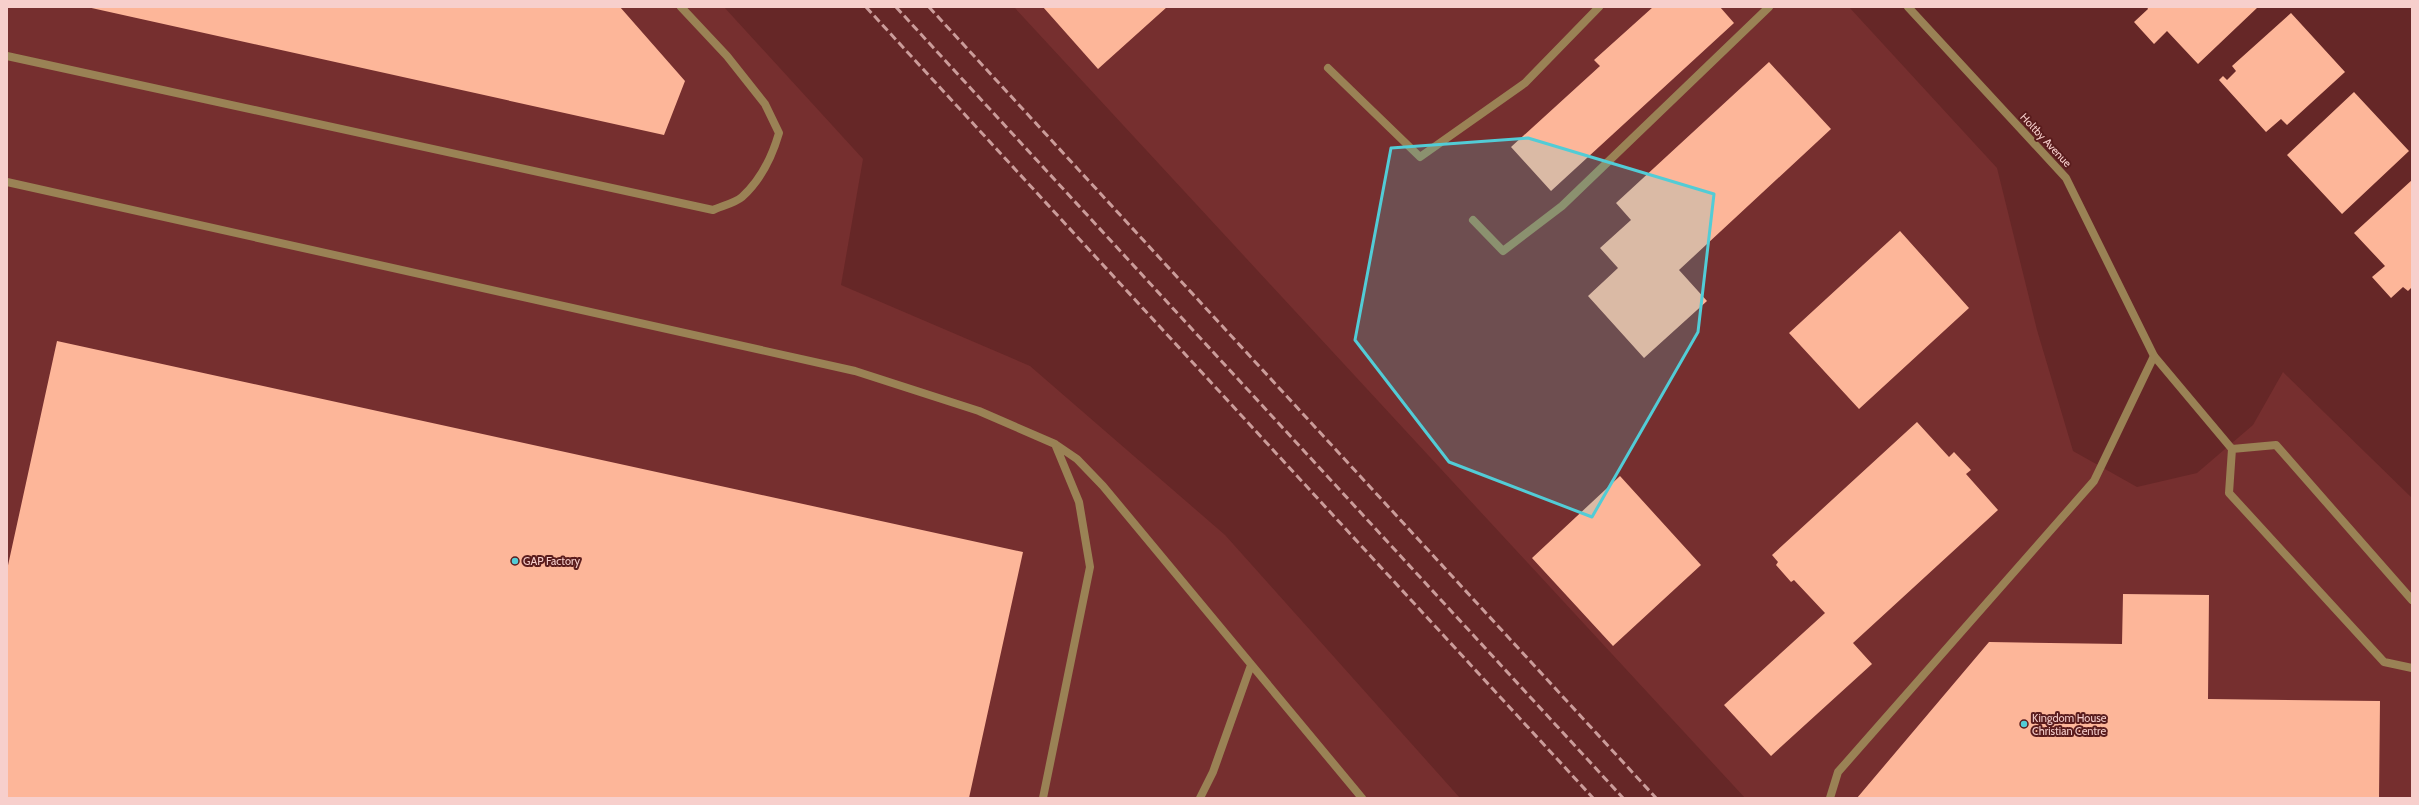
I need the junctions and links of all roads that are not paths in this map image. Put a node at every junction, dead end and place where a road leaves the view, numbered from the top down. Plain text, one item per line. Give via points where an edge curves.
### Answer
1 (681, 7) edge
2 (1599, 7) edge
3 (1769, 7) edge
4 (1908, 7) edge
5 (7, 56) edge
6 (1328, 68) dead end
7 (7, 182) edge
8 (1473, 220) dead end
9 (2154, 356) junction
10 (1055, 444) junction
11 (2232, 449) junction
12 (2412, 600) edge
13 (1251, 665) junction
14 (2412, 668) edge
15 (1043, 798) edge
16 (1200, 798) edge
17 (1362, 798) edge
18 (1830, 798) edge

1 - 5 street via 727,56 765,104 779,133 772,156 761,175 741,198 714,210
2 - 6 street via 1524,83 1420,157
3 - 8 street via 1562,206 1503,251
4 - 9 street, Holtby Avenue via 2066,178
7 - 10 street via 855,371 979,411
9 - 11 street, Holtby Avenue
9 - 18 street via 2094,481 1838,772
10 - 13 street via 1077,460 1103,486
10 - 15 street via 1079,502 1090,567
11 - 12 street via 2276,445
11 - 14 street via 2229,493 2384,662
13 - 16 street via 1213,772
13 - 17 street

